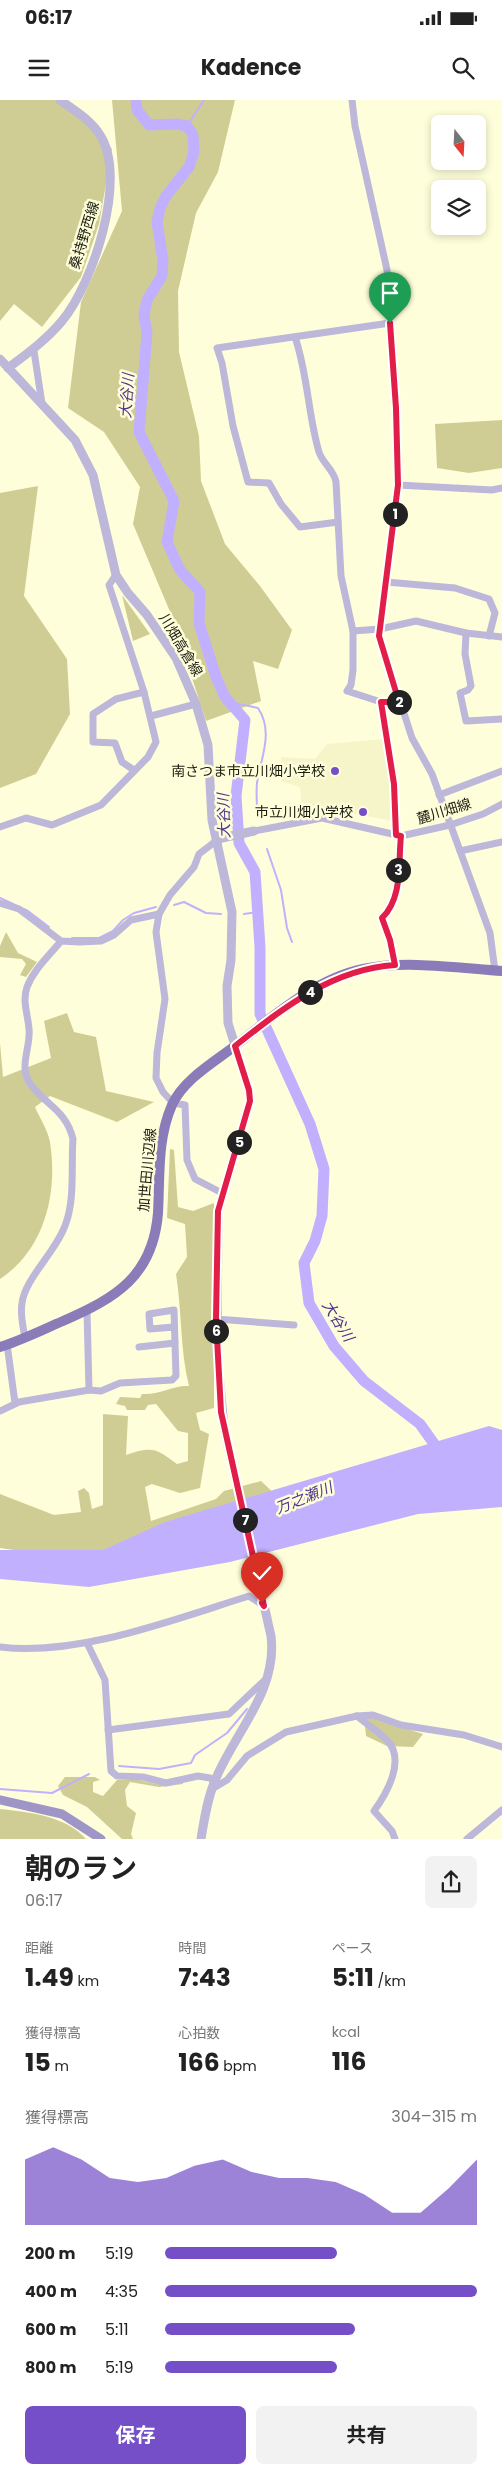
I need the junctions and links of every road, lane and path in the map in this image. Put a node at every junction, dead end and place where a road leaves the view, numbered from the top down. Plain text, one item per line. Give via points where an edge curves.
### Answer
1 (60, 100) edge
2 (352, 100) edge
3 (390, 323) junction
4 (295, 337) junction
5 (34, 351) junction
6 (0, 359) edge
7 (8, 368) junction
8 (42, 404) junction
9 (398, 485) junction
10 (502, 488) edge
11 (338, 522) junction
12 (116, 575) junction
13 (386, 582) junction
14 (380, 629) junction
15 (352, 630) junction
16 (466, 633) junction
17 (489, 636) junction
18 (502, 637) edge
19 (144, 692) junction
20 (381, 702) junction
21 (399, 702) junction
22 (196, 704) junction
23 (150, 716) junction
24 (502, 719) edge
25 (134, 770) junction
26 (502, 771) edge
27 (439, 795) junction
28 (502, 804) edge
29 (450, 825) junction
30 (0, 827) edge
31 (254, 831) joint
32 (398, 836) junction
33 (219, 840) junction
34 (502, 842) edge
35 (460, 851) junction
36 (0, 903) edge
37 (159, 914) junction
38 (61, 941) junction
39 (395, 965) junction
40 (499, 971) edge
41 (238, 1043) junction
42 (173, 1102) junction
43 (222, 1193) junction
44 (87, 1311) junction
45 (216, 1319) junction
46 (294, 1325) dead end
47 (174, 1327) dead end
48 (24, 1338) junction
49 (175, 1343) junction
50 (4, 1345) edge
51 (139, 1347) dead end
52 (90, 1390) junction
53 (15, 1403) junction
54 (0, 1411) edge
55 (264, 1606) junction
56 (87, 1643) junction
57 (0, 1646) edge
58 (269, 1676) junction
59 (357, 1716) junction
60 (108, 1730) junction
61 (502, 1746) edge
62 (213, 1786) junction
63 (0, 1800) edge
64 (502, 1810) edge
65 (101, 1839) edge
66 (201, 1839) edge
67 (396, 1839) edge
68 (467, 1839) edge

1 - 5 street, 桑持野西線 via 89,121 100,134 110,164 111,184 102,232 78,296 64,319
2 - 3 street via 386,270
3 - 4 street
3 - 9 street
4 - 11 street via 319,452 335,477
4 - 11 street via 217,348 233,426 248,482 269,483 300,527
5 - 7 street, 桑持野西線
5 - 8 street
6 - 7 street, 川畑高倉線
7 - 8 street, 川畑高倉線
8 - 12 street, 川畑高倉線 via 75,440 93,475
9 - 10 street
9 - 13 street
11 - 15 street via 342,588
12 - 19 street via 109,585
12 - 22 street, 川畑高倉線 via 176,658
13 - 14 street
13 - 17 street via 455,588 489,599 495,613
14 - 15 street
14 - 16 street via 416,621
14 - 21 street via 383,653
15 - 20 street via 354,670 347,691
16 - 17 street
16 - 24 street via 465,654 471,686 460,692 466,722
17 - 18 street
19 - 23 street
19 - 25 street via 116,699 93,714 93,742 115,743 122,762
20 - 21 street
20 - 32 street via 394,784
21 - 27 street
22 - 23 street
22 - 33 street, 川畑高倉線 via 208,745 212,820
23 - 25 street via 156,742 148,757
25 - 30 street via 101,805 77,816 52,825 26,818
26 - 27 street
27 - 29 street
28 - 29 street, 麓川畑線
29 - 32 street, 麓川畑線
29 - 35 street
31 - 32 street, 麓川畑線 via 322,818
31 - 33 street, 麓川畑線
32 - 39 street via 397,890 390,911 382,918
33 - 37 street via 199,854 194,867 170,895
33 - 41 street, 川畑高倉線 via 232,912 228,1023
34 - 35 street
35 - 40 street via 490,933
36 - 38 street via 19,909
37 - 38 street via 131,920 101,942
37 - 42 street via 156,932 165,999 156,1052 156,1078
38 - 48 street via 33,973 25,994 30,1031 25,1065 30,1083 71,1129 69,1212 54,1248 25,1291 21,1315
39 - 40 main road, 加世田川辺線
39 - 41 main road, 加世田川辺線 via 342,975
41 - 42 main road, 加世田川辺線 via 201,1071
41 - 43 street, 川畑高倉線 via 250,1101
42 - 43 street via 185,1105 187,1160 195,1179
42 - 44 main road, 加世田川辺線 via 161,1138 158,1214 149,1254 129,1283
43 - 45 street, 川畑高倉線 via 218,1211
44 - 48 main road, 加世田川辺線
44 - 52 street
45 - 46 street
45 - 55 street, 川畑高倉線 via 221,1412
47 - 49 street
48 - 50 main road, 加世田川辺線
49 - 51 street
49 - 52 street via 176,1376 172,1380 120,1383 107,1389
50 - 53 street
52 - 53 street
53 - 54 street
55 - 56 street via 249,1596
55 - 58 street, 川畑高倉線 via 273,1648
56 - 57 street via 19,1649
56 - 60 street via 105,1680
58 - 60 street via 229,1714
58 - 62 street, 川畑高倉線
59 - 61 street via 373,1716
59 - 62 street via 286,1732 247,1756 227,1780
59 - 67 street via 388,1741 396,1760 392,1777 374,1811
60 - 62 street via 110,1771 117,1776 143,1777 166,1783 198,1776 210,1778
62 - 66 street, 川畑高倉線
63 - 65 main road via 62,1814
64 - 68 street

